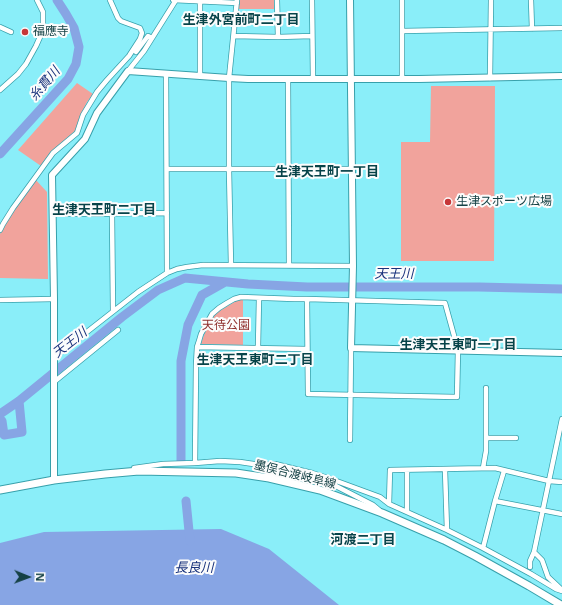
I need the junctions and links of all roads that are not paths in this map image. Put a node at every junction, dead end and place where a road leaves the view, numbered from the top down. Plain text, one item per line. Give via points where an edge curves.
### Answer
1 (37, 0) edge
2 (110, 0) edge
3 (174, 0) edge
4 (277, 0) edge
5 (312, 0) edge
6 (350, 0) edge
7 (402, 0) edge
8 (491, 0) edge
9 (531, 0) edge
10 (237, 1) edge
11 (200, 2) junction
12 (0, 27) edge
13 (562, 28) edge
14 (532, 29) junction
15 (491, 30) junction
16 (11, 32) dead end
17 (402, 32) junction
18 (234, 36) junction
19 (312, 36) junction
20 (278, 37) junction
21 (152, 38) junction
22 (130, 56) junction
23 (128, 71) junction
24 (166, 74) junction
25 (200, 76) junction
26 (562, 76) edge
27 (230, 78) junction
28 (288, 78) junction
29 (490, 78) junction
30 (313, 79) junction
31 (351, 79) junction
32 (402, 79) junction
33 (1, 87) edge
34 (167, 169) junction
35 (352, 169) junction
36 (229, 170) junction
37 (289, 170) junction
38 (167, 213) junction
39 (53, 214) junction
40 (112, 214) junction
41 (0, 230) edge
42 (231, 265) junction
43 (288, 266) junction
44 (353, 268) junction
45 (167, 273) junction
46 (259, 298) junction
47 (54, 299) junction
48 (307, 299) junction
49 (352, 299) junction
50 (0, 300) edge
51 (113, 312) junction
52 (118, 330) dead end
53 (197, 347) junction
54 (258, 348) junction
55 (351, 348) junction
56 (307, 349) junction
57 (458, 350) junction
58 (562, 353) edge
59 (54, 358) junction
60 (54, 380) junction
61 (486, 388) dead end
62 (350, 395) junction
63 (562, 419) edge
64 (486, 438) junction
65 (516, 438) dead end
66 (350, 440) dead end
67 (196, 463) junction
68 (483, 468) junction
69 (407, 470) junction
70 (445, 470) junction
71 (504, 471) junction
72 (121, 473) junction
73 (262, 477) junction
74 (326, 478) junction
75 (54, 480) junction
76 (549, 481) junction
77 (562, 482) edge
78 (0, 490) edge
79 (495, 501) junction
80 (389, 504) junction
81 (543, 510) junction
82 (407, 512) junction
83 (382, 513) junction
84 (562, 514) edge
85 (447, 530) junction
86 (484, 548) junction
87 (534, 552) junction
88 (530, 567) dead end
89 (562, 591) edge
90 (553, 600) junction
91 (562, 602) edge
92 (561, 605) edge

1 - 33 street via 42,12 43,27 36,46 18,74
2 - 22 street via 118,18 142,30
3 - 11 street
3 - 21 street
4 - 20 street
5 - 19 street
6 - 31 street
7 - 17 street
8 - 15 street
9 - 14 street
10 - 11 street
10 - 18 street
11 - 25 street
12 - 16 street
13 - 14 street
14 - 15 street
15 - 17 street
15 - 29 street
17 - 32 street
18 - 20 street
18 - 27 street
19 - 20 street
19 - 30 street
21 - 22 street via 148,36
21 - 23 street
22 - 41 street via 97,92 83,115 77,132 53,153
23 - 24 street
23 - 39 street via 97,113 85,139 52,175
24 - 25 street
24 - 34 street
25 - 27 street
26 - 29 street
27 - 28 street
27 - 36 street
28 - 30 street
28 - 37 street
29 - 32 street
30 - 31 street
31 - 32 street
31 - 35 street
34 - 36 street
34 - 38 street
35 - 37 street
35 - 44 street
36 - 37 street
36 - 42 street
37 - 43 street
38 - 40 street
38 - 45 street
39 - 40 street
39 - 47 street
40 - 51 street
42 - 43 street
42 - 45 street via 187,267
43 - 44 street
44 - 49 street
45 - 51 street
46 - 48 street
46 - 53 street via 241,297 219,308 208,319
46 - 54 street
47 - 50 street
47 - 59 street
48 - 49 street
48 - 56 street
49 - 55 street
49 - 57 street via 445,303
51 - 59 street
52 - 60 street
53 - 54 street
53 - 67 street
54 - 56 street
55 - 57 street
55 - 62 street
56 - 62 street via 308,394
57 - 58 street
57 - 62 street via 457,397
59 - 60 street
60 - 75 street
61 - 64 street
62 - 66 street
63 - 76 street
64 - 65 street
64 - 68 street
67 - 72 street via 163,464
67 - 74 street via 220,461 275,464
68 - 70 street
68 - 71 street
69 - 70 street
69 - 80 street via 390,470
69 - 82 street
70 - 85 street
71 - 76 street
71 - 79 street
72 - 73 main road, 墨俣合渡岐阜線 via 213,472
72 - 75 main road, 墨俣合渡岐阜線
73 - 74 street via 273,475 321,480
73 - 83 main road, 墨俣合渡岐阜線 via 320,490
74 - 80 street via 380,497
74 - 83 street via 330,483 373,505
75 - 78 main road, 墨俣合渡岐阜線
76 - 77 street
76 - 81 street
79 - 81 street
79 - 86 street
80 - 82 street
81 - 84 street
81 - 87 street
82 - 85 street
83 - 90 main road, 墨俣合渡岐阜線 via 444,540
85 - 86 street
86 - 89 street
87 - 88 street
87 - 89 street via 542,560 548,577
90 - 91 street
90 - 92 main road, 墨俣合渡岐阜線

